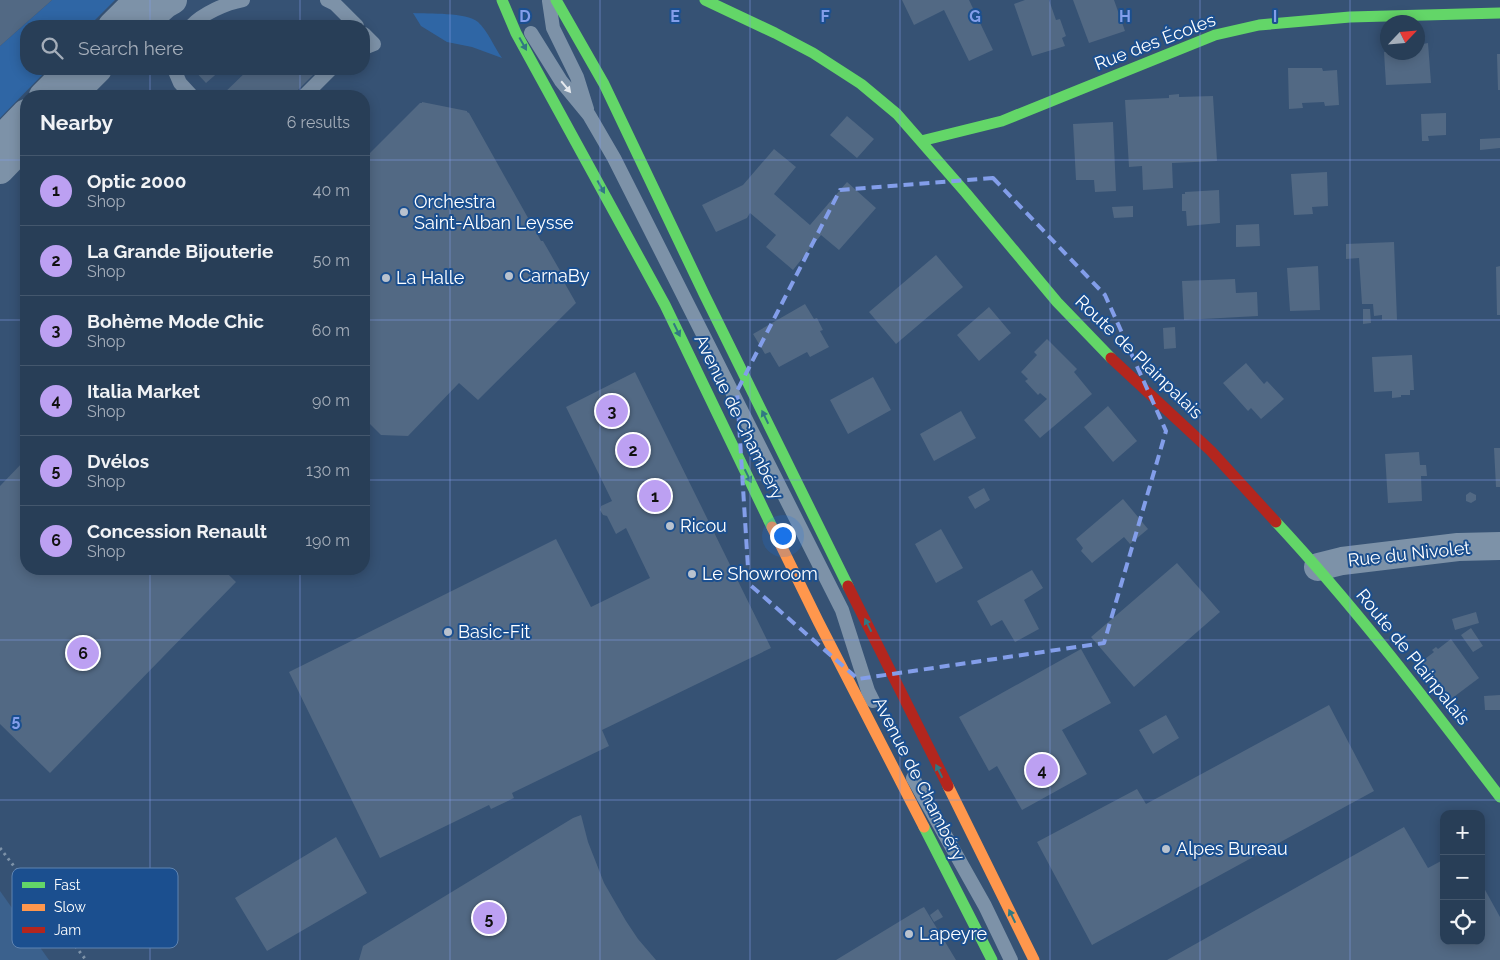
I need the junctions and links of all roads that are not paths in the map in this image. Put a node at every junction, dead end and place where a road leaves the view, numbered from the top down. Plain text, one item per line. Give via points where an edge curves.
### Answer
1 (138, 0) edge
2 (142, 0) edge
3 (173, 0) edge
4 (243, 0) edge
5 (327, 0) edge
6 (502, 0) edge
7 (514, 0) edge
8 (548, 0) edge
9 (556, 0) edge
10 (706, 0) edge
11 (1349, 9) edge
12 (1500, 13) edge
13 (118, 20) edge
14 (131, 20) edge
15 (148, 20) edge
16 (200, 20) edge
17 (351, 20) edge
18 (64, 75) edge
19 (92, 75) edge
20 (177, 75) edge
21 (325, 75) edge
22 (49, 90) edge
23 (78, 90) edge
24 (186, 90) edge
25 (310, 90) edge
26 (589, 115) junction
27 (20, 119) edge
28 (0, 140) edge
29 (921, 140) junction
30 (20, 149) edge
31 (0, 170) edge
32 (1500, 546) edge
33 (1318, 567) junction
34 (1500, 797) edge
35 (992, 960) edge
36 (1011, 960) edge
37 (1034, 960) edge

1 - 13 street
2 - 14 street
3 - 15 street
4 - 16 lane via 207,14
5 - 17 lane
6 -> 35 main road, Avenue de Chambéry via 516,33 665,305 816,617
7 -> 26 lane via 526,26 561,82
8 - 26 lane via 553,28 577,76
37 -> 9 main road, Avenue de Chambéry via 714,314 604,84
10 - 29 main road, Route de Plainpalais via 806,49 861,84 897,114
11 - 12 main road, Rue des Écoles
11 - 29 main road, Rue des Écoles via 1215,35 1002,121
18 - 22 street
19 - 23 street
20 - 24 lane
21 - 25 lane
26 - 36 lane via 614,158 842,610 872,700 985,906
27 - 28 street
29 - 33 main road, Route de Plainpalais via 1056,302 1123,370 1211,451
30 - 31 street
32 - 33 street, Rue du Nivolet via 1458,547 1342,561
33 - 34 main road, Route de Plainpalais via 1408,676

